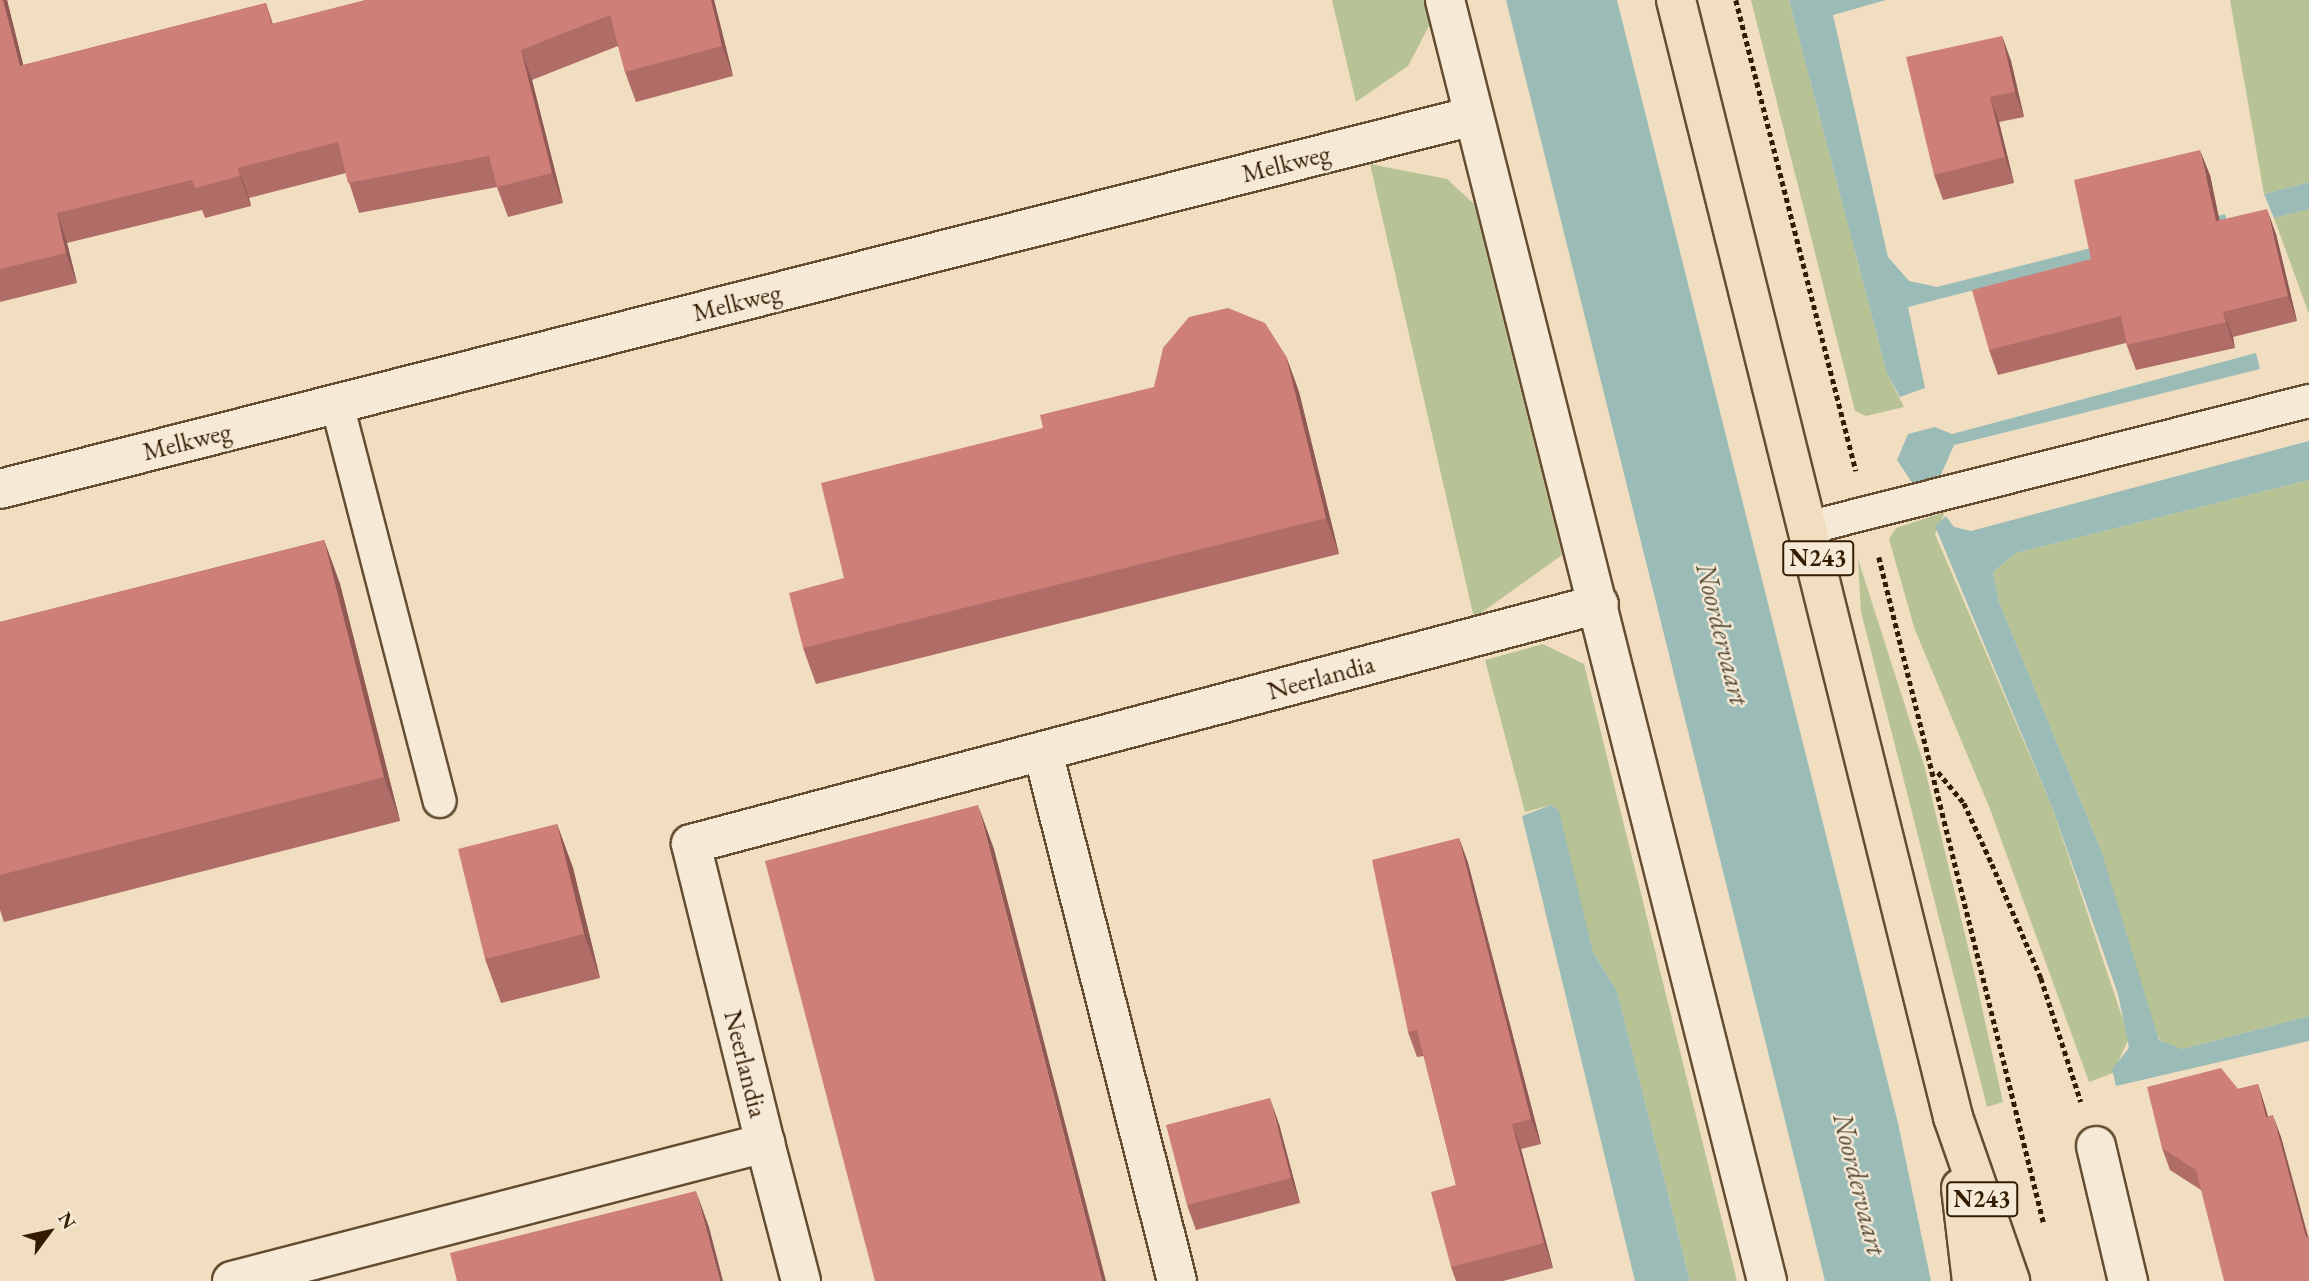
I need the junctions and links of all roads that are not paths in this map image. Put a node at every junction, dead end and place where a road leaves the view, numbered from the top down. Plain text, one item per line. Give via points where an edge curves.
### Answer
1 (1444, 0) edge
2 (1676, 0) edge
3 (1474, 116) junction
4 (2309, 401) edge
5 (337, 404) junction
6 (0, 489) edge
7 (1811, 527) junction
8 (1599, 604) junction
9 (1043, 752) junction
10 (440, 801) dead end
11 (1953, 1117) junction
12 (765, 1143) junction
13 (2096, 1146) road end
14 (232, 1281) edge
15 (801, 1281) edge
16 (1177, 1281) edge
17 (1767, 1281) edge
18 (1972, 1281) edge
19 (2010, 1281) edge
20 (2128, 1281) edge

1 - 3 street
2 - 7 main road, N243
3 - 5 street, Melkweg
3 - 8 street
4 - 7 lane
5 - 6 street, Melkweg
5 - 10 lane
7 - 11 main road, N243
8 - 9 street, Neerlandia
8 - 17 street
9 - 12 street, Neerlandia via 691,844
9 - 16 street
11 - 18 main road, N243
11 - 19 main road, N243
12 - 14 street, Neerlandia
12 - 15 street
13 - 20 street

